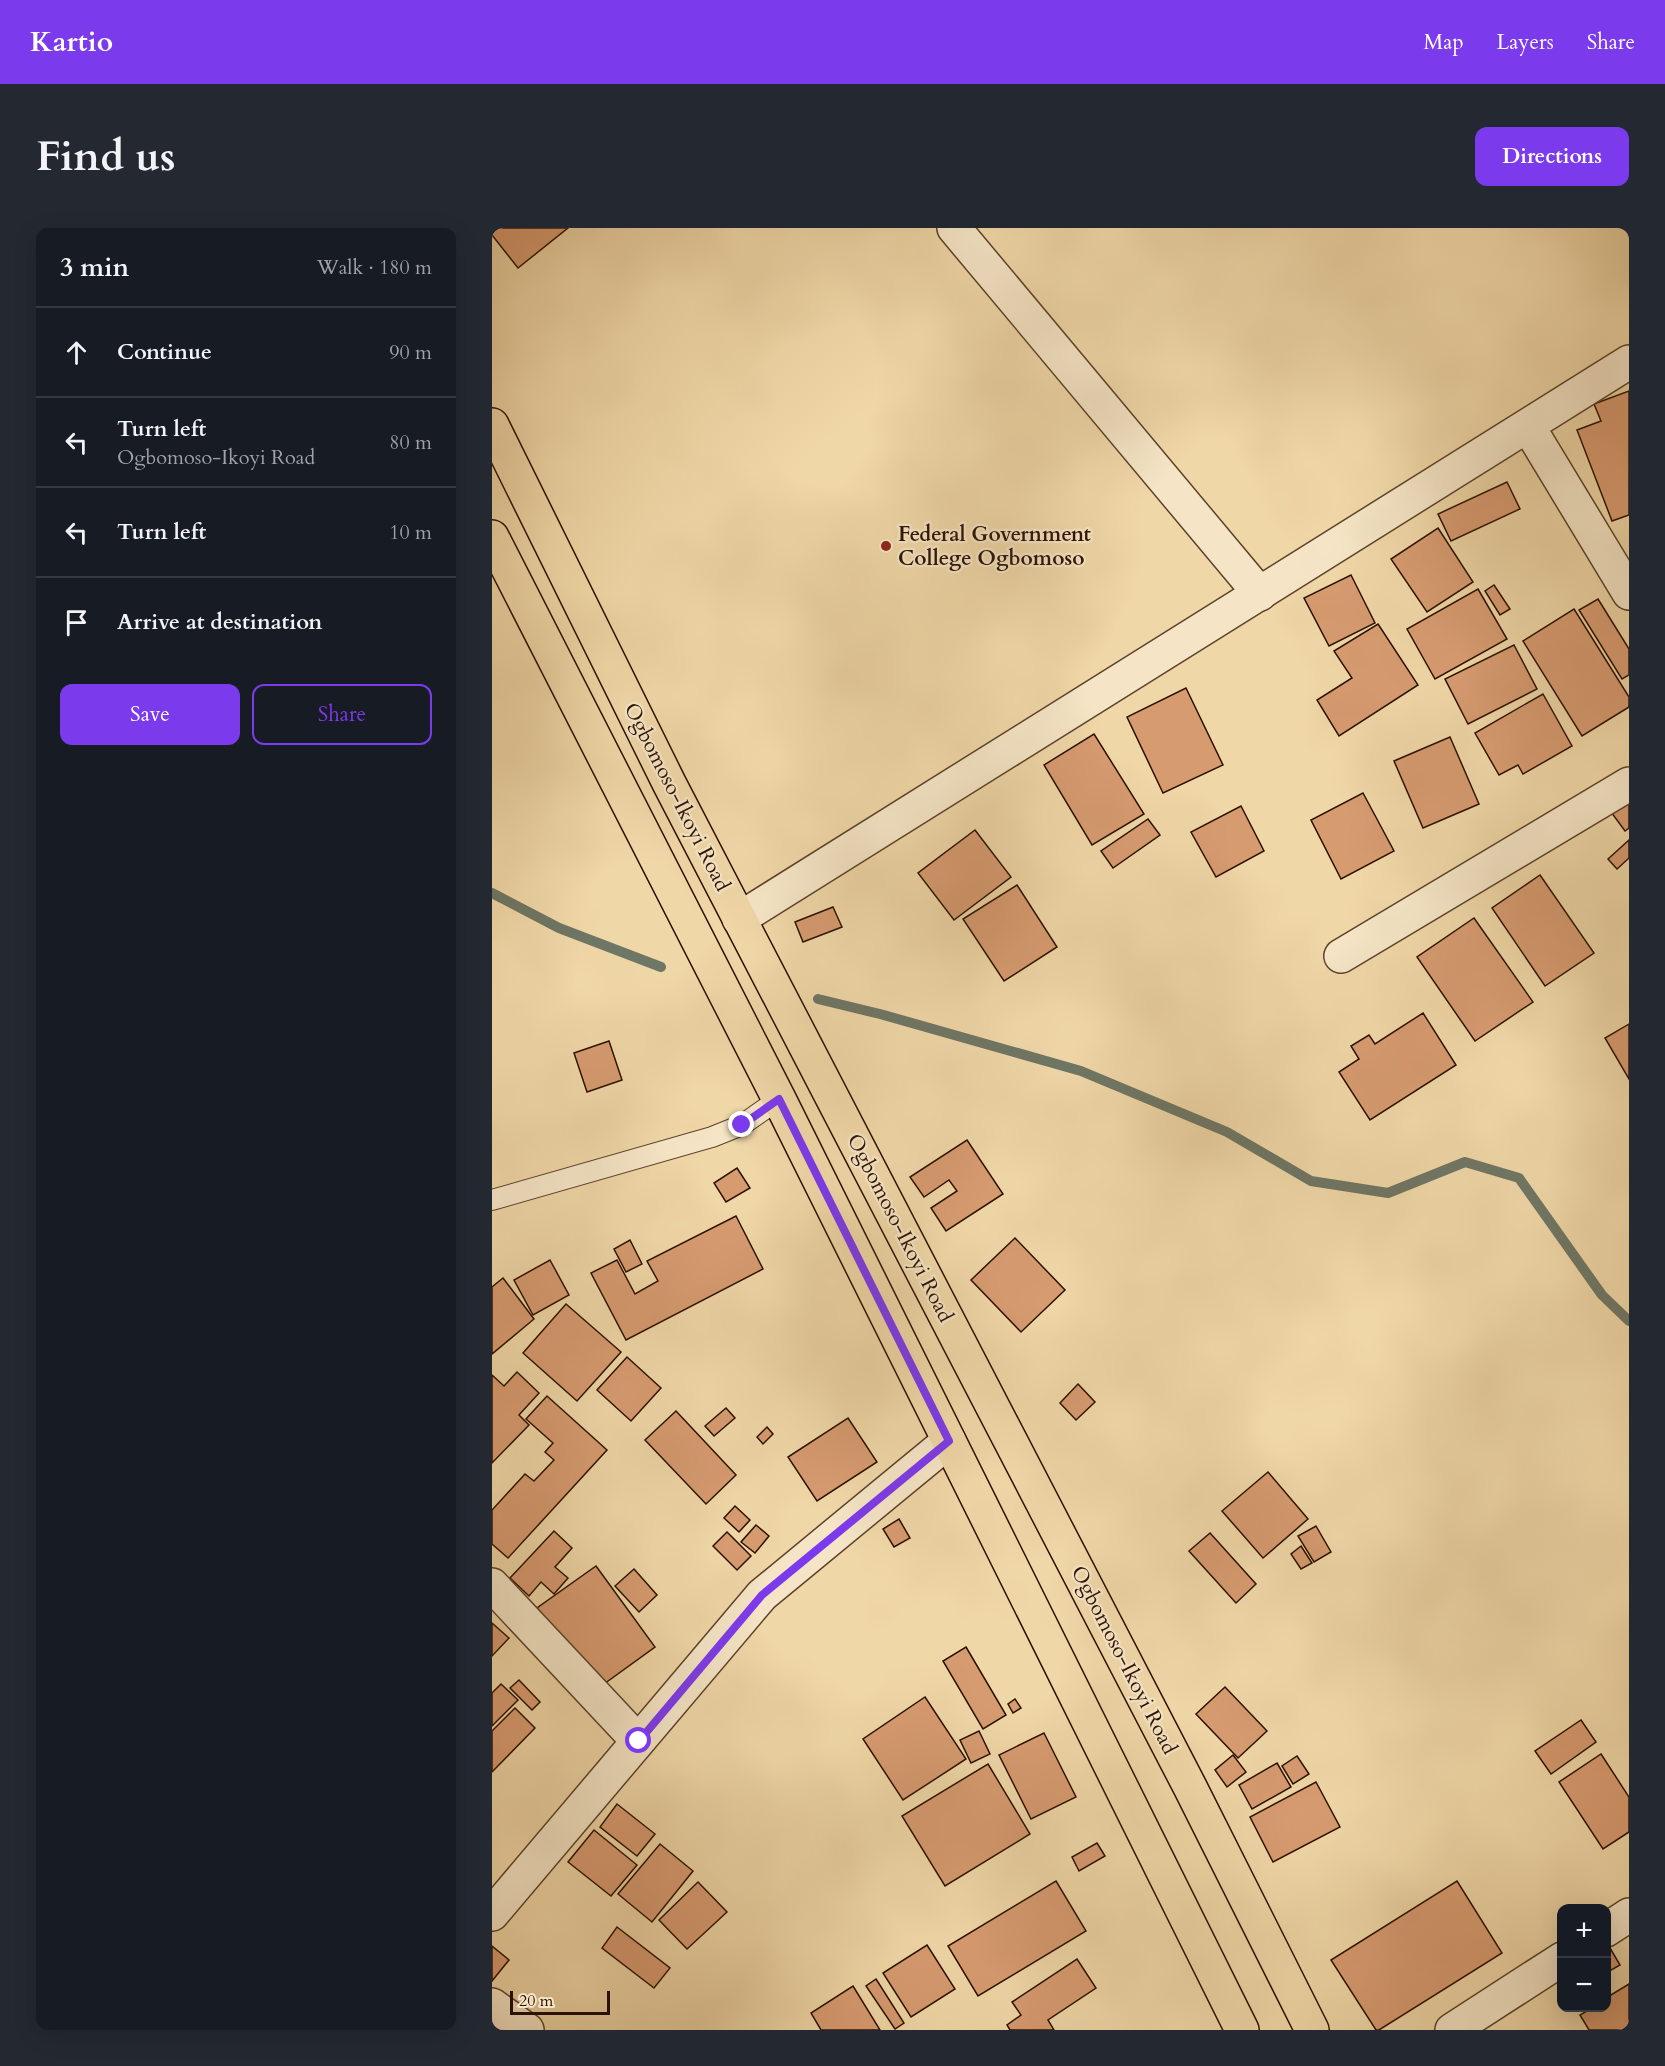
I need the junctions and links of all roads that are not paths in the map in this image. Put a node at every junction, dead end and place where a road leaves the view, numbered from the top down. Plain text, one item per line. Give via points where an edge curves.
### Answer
1 (954, 228) edge
2 (1629, 362) edge
3 (492, 425) edge
4 (1528, 426) junction
5 (492, 537) edge
6 (1629, 593) edge
7 (1260, 594) junction
8 (1629, 784) edge
9 (740, 919) junction
10 (1341, 956) dead end
11 (779, 1099) junction
12 (492, 1200) edge
13 (949, 1441) junction
14 (492, 1585) edge
15 (639, 1741) junction
16 (492, 1914) edge
17 (1629, 1915) edge
18 (1611, 1927) edge
19 (1557, 1962) edge
20 (492, 2005) edge
21 (527, 2030) edge
22 (1242, 2030) edge
23 (1312, 2030) edge
24 (1452, 2030) edge

1 - 7 street
2 - 4 street
3 - 9 main road, Ogbomoso-Ikoyi Road
4 - 6 street
4 - 7 street
5 - 11 main road
7 - 9 street
8 - 10 street
9 - 23 main road, Ogbomoso-Ikoyi Road
11 - 12 lane via 742,1125 712,1137
11 - 13 main road
13 - 15 street via 762,1595
13 - 22 main road
14 - 15 street
15 - 16 street
17 - 18 street
19 - 24 street
20 - 21 street

